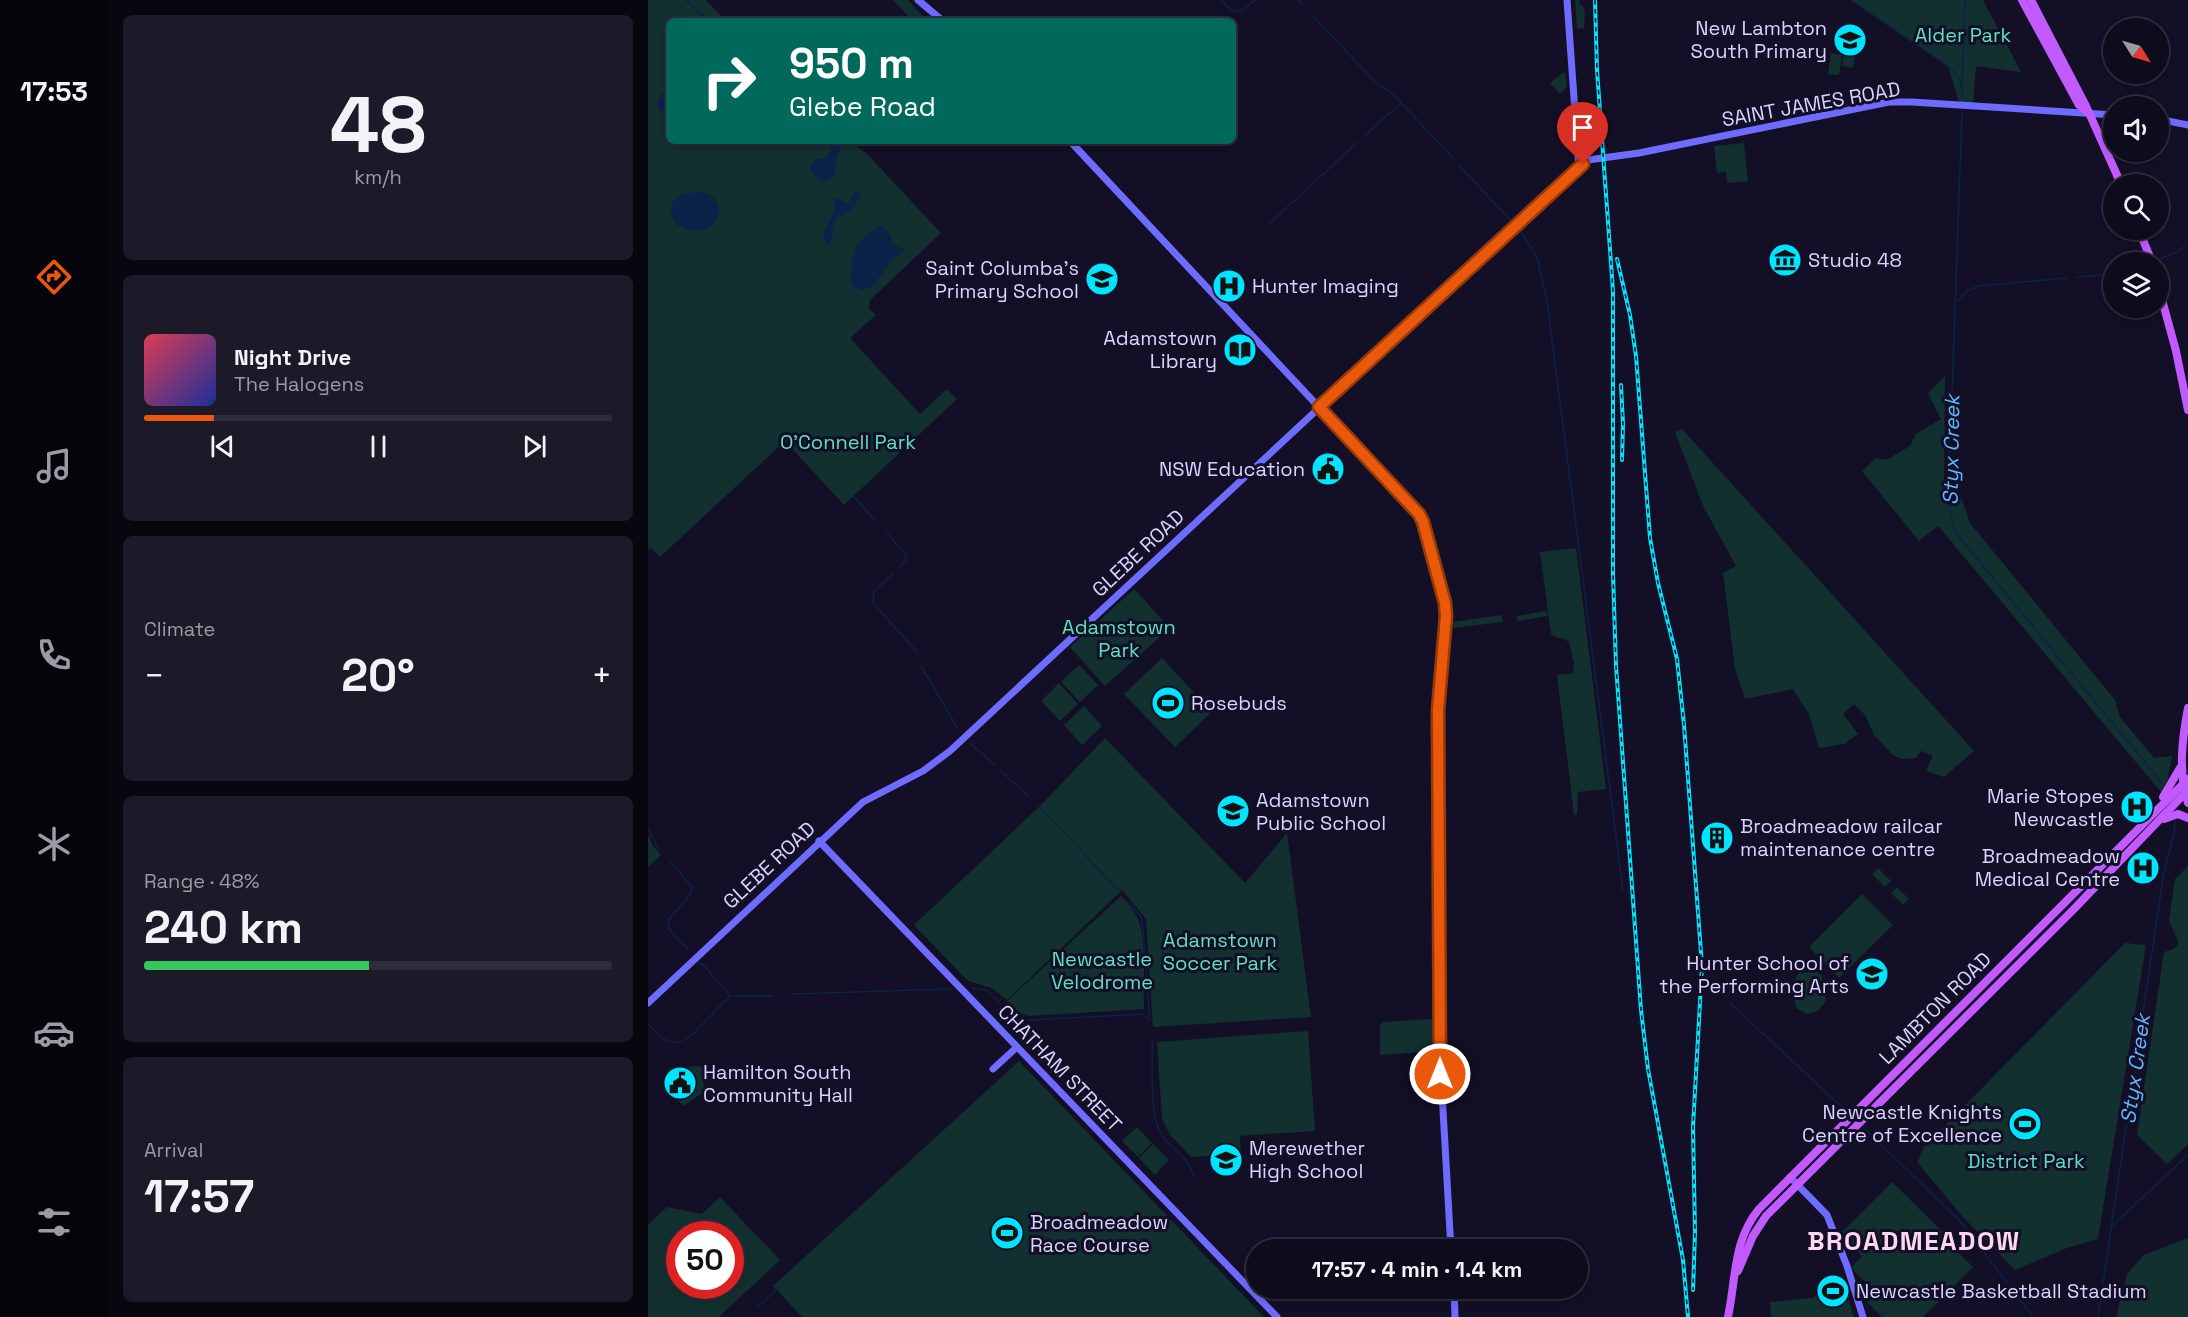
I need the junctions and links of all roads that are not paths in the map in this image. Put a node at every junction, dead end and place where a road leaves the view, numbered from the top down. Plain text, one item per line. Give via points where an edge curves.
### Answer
1 (918, 0) edge
2 (1567, 0) edge
3 (2022, 0) edge
4 (2031, 0) edge
5 (939, 18) edge
6 (2088, 113) junction
7 (2103, 114) edge
8 (2169, 121) edge
9 (2188, 125) edge
10 (1073, 144) edge
11 (1588, 160) joint
12 (1578, 168) junction
13 (2116, 174) edge
14 (2167, 318) edge
15 (1319, 407) junction
16 (2188, 410) edge
17 (2188, 708) edge
18 (2182, 762) junction
19 (2186, 787) edge
20 (2188, 803) edge
21 (2159, 806) junction
22 (2188, 818) edge
23 (2159, 821) junction
24 (819, 841) junction
25 (648, 1003) edge
26 (1017, 1047) junction
27 (993, 1069) dead end
28 (1790, 1177) junction
29 (1798, 1185) junction
30 (1450, 1239) edge
31 (1735, 1278) junction
32 (1454, 1299) edge
33 (1277, 1317) edge
34 (1455, 1317) edge
35 (1728, 1317) edge
36 (1863, 1317) edge

1 - 5 main road
2 - 12 main road
3 - 6 main road via 2079,105
4 - 6 main road
6 - 7 main road, SAINT JAMES ROAD
6 - 11 main road, SAINT JAMES ROAD via 1889,102
6 - 13 main road
8 - 9 main road
10 - 15 main road
11 - 12 main road, GLEBE ROAD
12 - 15 main road, GLEBE ROAD
14 - 16 main road
15 - 24 main road, GLEBE ROAD via 950,751 923,771 863,802
15 - 30 main road via 1419,514 1445,603 1438,710 1440,1065
17 - 18 main road
18 - 19 main road
18 - 21 main road
19 - 20 main road
19 - 21 main road, LAMBTON ROAD
19 - 23 main road, LAMBTON ROAD
21 - 28 main road, LAMBTON ROAD
22 - 23 main road via 2178,814
23 - 29 main road, LAMBTON ROAD
24 - 25 main road, GLEBE ROAD
24 - 26 main road, CHATHAM STREET
26 - 27 main road
26 - 33 main road, CHATHAM STREET
28 - 29 main road
28 - 31 main road, LAMBTON ROAD via 1748,1224 1737,1254
29 - 31 main road, LAMBTON ROAD via 1758,1226
29 - 36 main road via 1827,1215
31 - 35 main road, LAMBTON ROAD
32 - 34 main road

